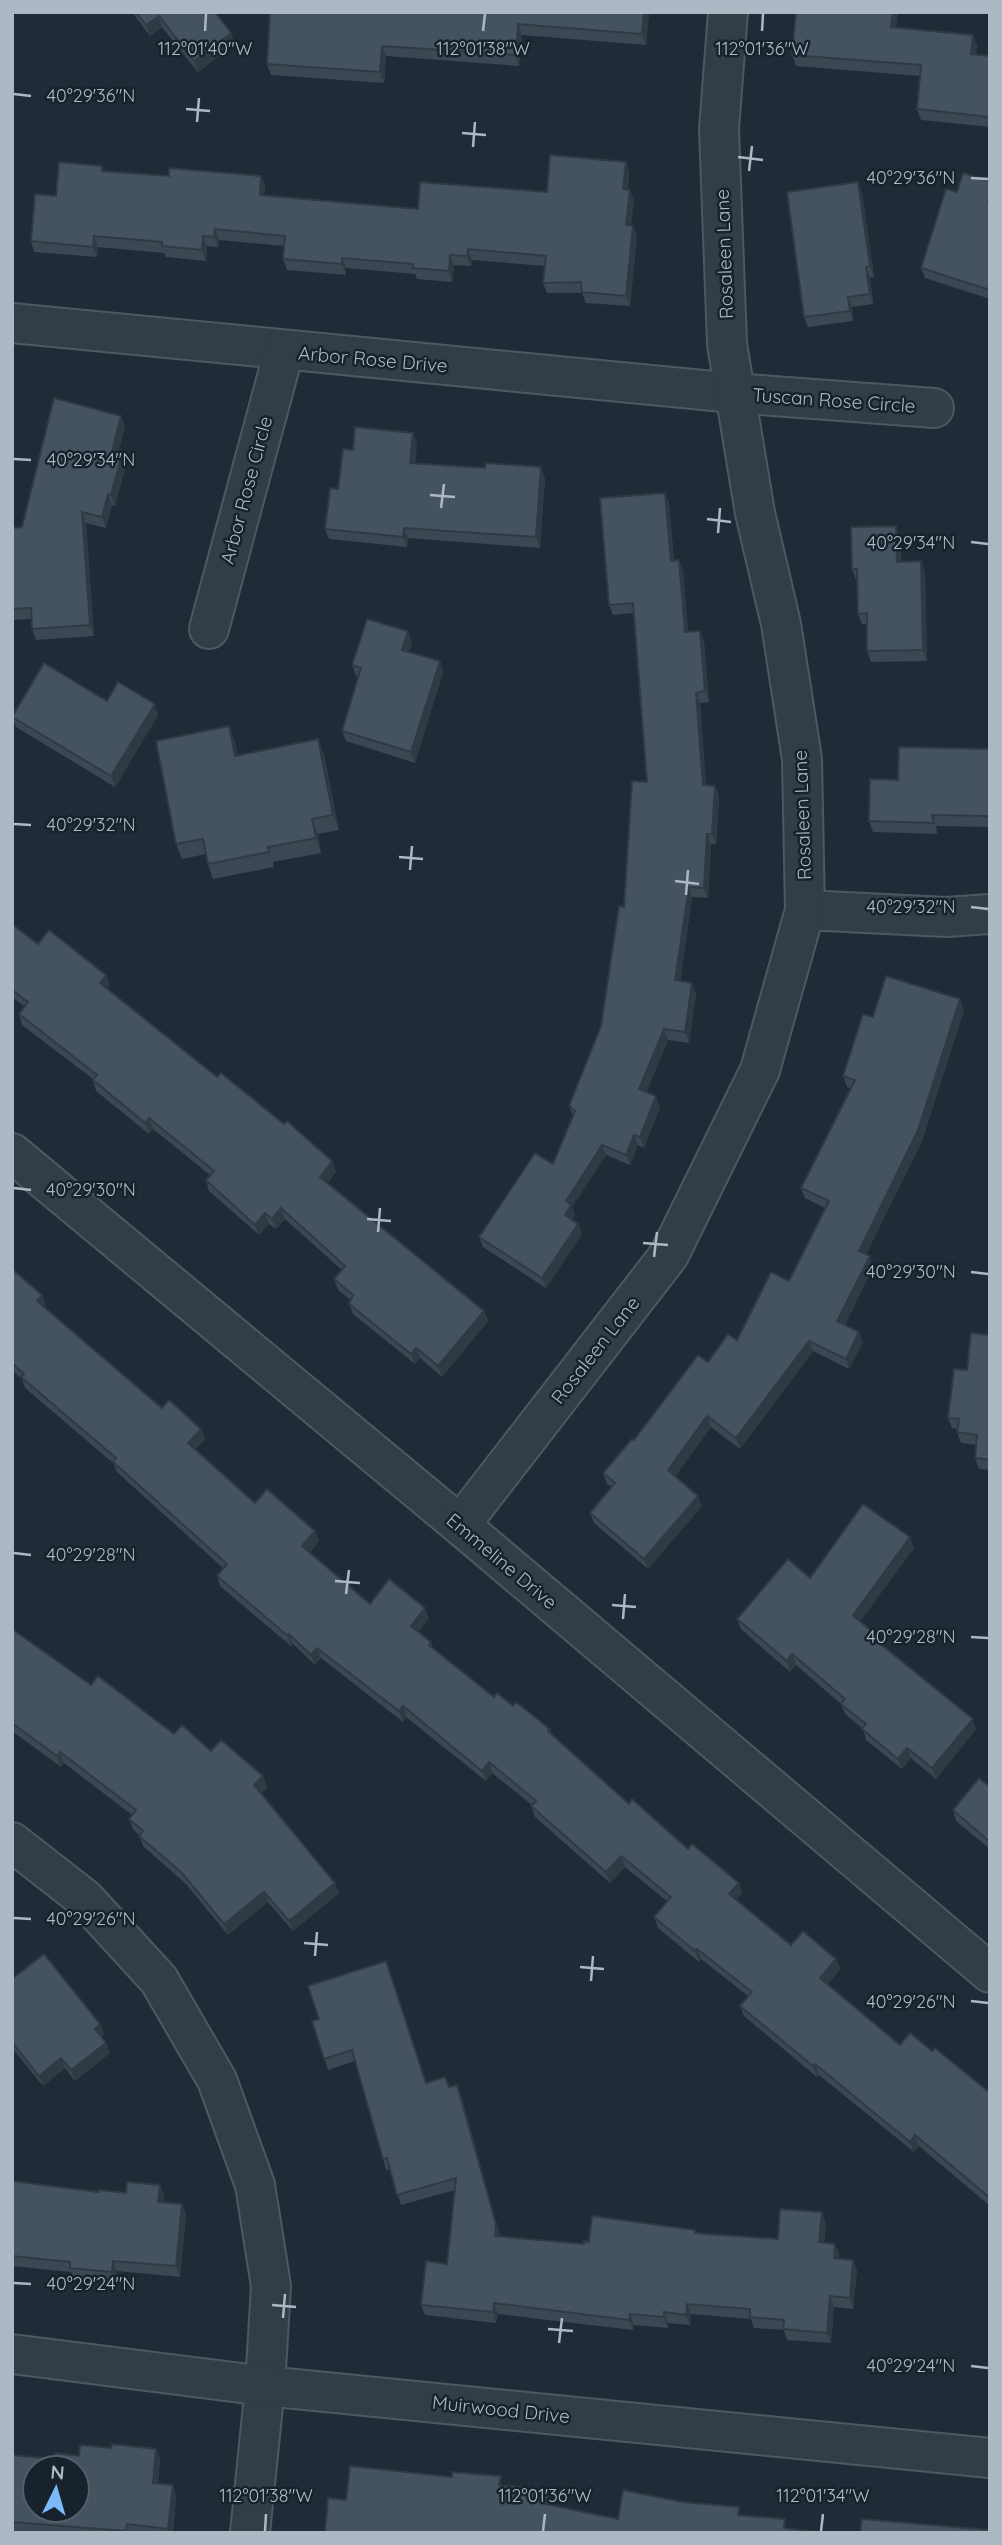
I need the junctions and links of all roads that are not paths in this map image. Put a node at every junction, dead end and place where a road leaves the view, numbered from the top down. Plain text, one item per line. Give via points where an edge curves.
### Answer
1 (728, 12) edge
2 (12, 323) edge
3 (284, 351) junction
4 (734, 393) junction
5 (934, 408) dead end
6 (209, 629) dead end
7 (805, 910) junction
8 (990, 914) edge
9 (12, 1153) edge
10 (460, 1525) junction
11 (12, 1842) edge
12 (990, 1973) edge
13 (12, 2354) edge
14 (265, 2386) junction
15 (990, 2458) edge
16 (250, 2533) edge

1 - 4 street, Rosaleen Lane via 719,129 727,344
2 - 3 street, Arbor Rose Drive
3 - 4 street, Arbor Rose Drive
3 - 6 street, Arbor Rose Circle
4 - 5 street, Tuscan Rose Circle
4 - 7 street, Rosaleen Lane via 781,624 802,759
7 - 8 street via 946,917
7 - 10 street, Rosaleen Lane via 760,1070 669,1255
9 - 10 street, Emmeline Drive
10 - 12 street, Emmeline Drive
11 - 14 street via 85,1899 159,1980 217,2080 255,2185 269,2273
13 - 14 street, Muirwood Drive
14 - 15 street, Muirwood Drive
14 - 16 street

